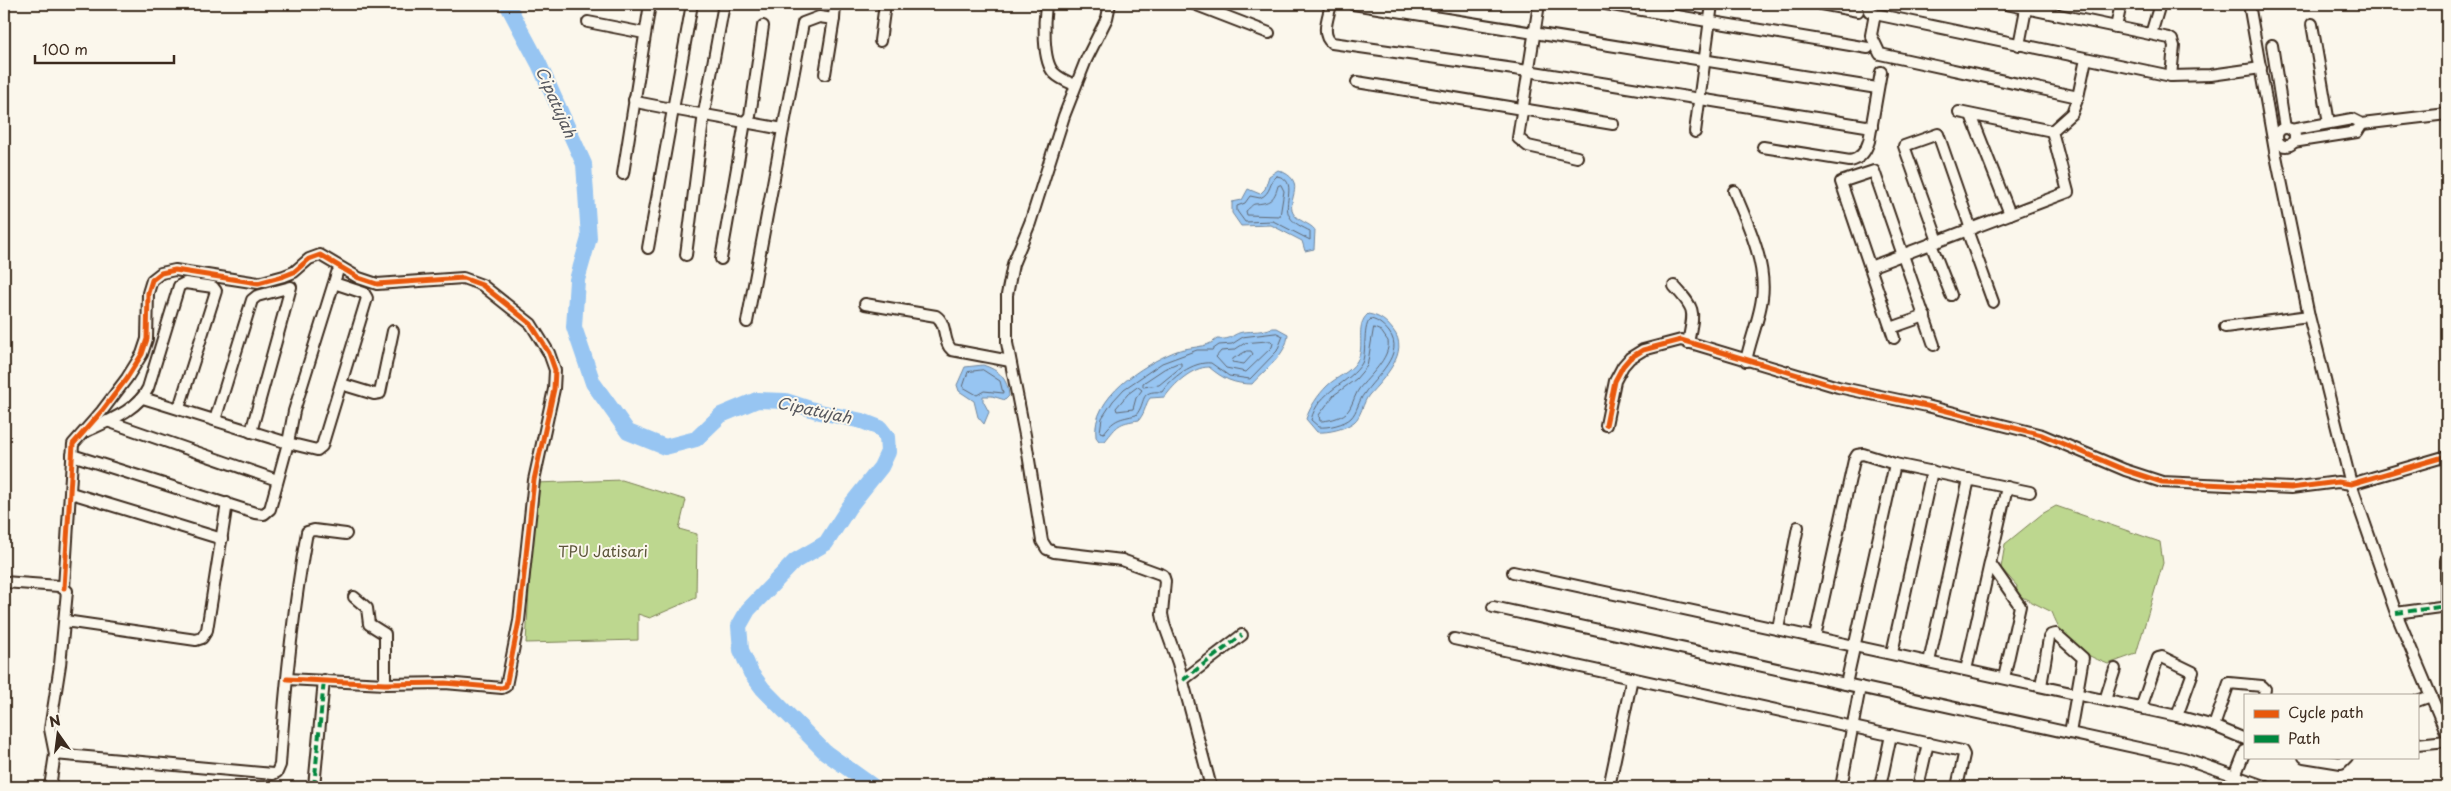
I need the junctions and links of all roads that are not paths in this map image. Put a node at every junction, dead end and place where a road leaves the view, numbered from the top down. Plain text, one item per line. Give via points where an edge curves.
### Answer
1 (650, 4) edge
2 (692, 4) edge
3 (724, 4) edge
4 (835, 4) edge
5 (885, 4) edge
6 (1046, 4) edge
7 (1110, 4) edge
8 (1194, 4) edge
9 (1331, 4) edge
10 (1353, 4) edge
11 (1539, 4) edge
12 (1606, 4) edge
13 (1712, 4) edge
14 (1820, 4) edge
15 (1867, 4) edge
16 (2006, 4) edge
17 (2121, 4) edge
18 (2160, 4) edge
19 (2249, 4) edge
20 (2027, 6) edge
21 (1858, 11) dead end
22 (1875, 14) junction
23 (834, 19) junction
24 (1709, 21) junction
25 (588, 22) dead end
26 (2312, 24) dead end
27 (763, 26) dead end
28 (2116, 27) junction
29 (1534, 32) junction
30 (644, 33) junction
31 (1269, 33) dead end
32 (2151, 34) junction
33 (880, 41) dead end
34 (2019, 45) junction
35 (2272, 45) dead end
36 (1868, 48) dead end
37 (1704, 59) junction
38 (2086, 59) junction
39 (2261, 68) junction
40 (1528, 71) junction
41 (1881, 72) dead end
42 (826, 74) dead end
43 (2171, 76) junction
44 (1357, 82) dead end
45 (1076, 85) junction
46 (1877, 88) junction
47 (2078, 97) junction
48 (1699, 98) junction
49 (634, 100) junction
50 (672, 109) junction
51 (1522, 109) junction
52 (1959, 112) dead end
53 (704, 114) junction
54 (1971, 114) junction
55 (2447, 114) edge
56 (746, 122) junction
57 (2329, 123) junction
58 (1613, 124) dead end
59 (1872, 127) junction
60 (2270, 127) junction
61 (783, 128) junction
62 (2360, 128) junction
63 (2286, 129) junction
64 (2052, 131) junction
65 (1695, 132) dead end
66 (2288, 144) junction
67 (1763, 147) dead end
68 (2275, 151) junction
69 (1577, 156) dead end
70 (623, 174) dead end
71 (1734, 191) dead end
72 (2010, 214) junction
73 (1969, 229) junction
74 (1935, 242) junction
75 (648, 248) dead end
76 (1904, 254) junction
77 (686, 255) dead end
78 (721, 259) dead end
79 (1870, 267) junction
80 (1674, 286) dead end
81 (1952, 295) dead end
82 (1993, 302) dead end
83 (866, 304) dead end
84 (1925, 316) junction
85 (2309, 316) junction
86 (747, 322) dead end
87 (2226, 327) dead end
88 (1891, 328) junction
89 (393, 331) dead end
90 (1894, 338) dead end
91 (1688, 343) junction
92 (1934, 345) dead end
93 (1010, 361) junction
94 (1746, 361) junction
95 (341, 384) junction
96 (143, 398) junction
97 (179, 408) junction
98 (215, 420) junction
99 (107, 421) junction
100 (1606, 424) dead end
101 (250, 432) junction
102 (81, 433) junction
103 (288, 443) junction
104 (72, 455) junction
105 (2447, 456) edge
106 (1895, 464) junction
107 (1932, 471) junction
108 (1970, 479) junction
109 (277, 480) junction
110 (2351, 484) junction
111 (2007, 487) junction
112 (2030, 492) dead end
113 (71, 493) junction
114 (227, 503) junction
115 (1798, 527) dead end
116 (346, 534) dead end
117 (222, 539) junction
118 (2446, 560) edge
119 (1990, 563) junction
120 (1513, 572) dead end
121 (4, 582) edge
122 (64, 588) junction
123 (354, 597) dead end
124 (2447, 606) edge
125 (1493, 607) dead end
126 (2396, 613) junction
127 (65, 621) junction
128 (1778, 629) junction
129 (1242, 635) dead end
130 (1815, 637) junction
131 (1454, 639) dead end
132 (1854, 645) junction
133 (1892, 653) junction
134 (1929, 662) junction
135 (2115, 669) dead end
136 (1966, 670) junction
137 (1632, 678) junction
138 (2004, 678) junction
139 (287, 679) junction
140 (324, 680) junction
141 (1183, 680) junction
142 (385, 684) junction
143 (1846, 684) junction
144 (2041, 686) junction
145 (1860, 687) junction
146 (2077, 694) junction
147 (2264, 694) edge
148 (2431, 696) junction
149 (2105, 700) junction
150 (2418, 701) edge
151 (2141, 708) junction
152 (2177, 716) junction
153 (2214, 726) junction
154 (1852, 727) junction
155 (2070, 733) junction
156 (2447, 734) edge
157 (1891, 736) junction
158 (2244, 739) edge
159 (2447, 741) edge
160 (1928, 744) junction
161 (2418, 744) edge
162 (55, 754) junction
163 (2244, 754) edge
164 (2310, 758) edge
165 (2346, 758) edge
166 (2235, 776) junction
167 (50, 787) edge
168 (314, 787) edge
169 (1211, 787) edge
170 (1608, 787) edge
171 (1841, 787) edge
172 (1880, 787) edge
173 (1918, 787) edge
174 (1957, 787) edge
175 (2267, 787) edge

1 - 30 street
2 - 50 street
3 - 53 street
4 - 23 street
5 - 33 street
6 - 45 street via 1048,62 1053,72
7 - 45 street via 1107,18
8 - 31 street
9 - 40 street via 1325,33 1332,43
10 - 29 street
11 - 29 street
12 - 24 street
13 - 24 street
14 - 21 street
15 - 22 street via 1869,11
16 - 20 street
17 - 28 street
18 - 32 street
19 - 39 street
20 - 28 street
20 - 34 street
22 - 34 street
22 - 47 street via 1871,36 1880,54
23 - 42 street
23 - 61 street via 819,17 802,23
24 - 36 street
24 - 37 street
25 - 30 street
26 - 57 street
27 - 56 street via 750,116
28 - 32 street
29 - 37 street
29 - 40 street
30 - 49 street
32 - 43 street via 2173,42
34 - 38 street
35 - 63 street
37 - 46 street
37 - 48 street
38 - 43 street
38 - 47 street
39 - 43 street via 2211,75
39 - 60 street
40 - 48 street
40 - 51 street
41 - 46 street
44 - 51 street
45 - 93 street via 1010,276 1005,323
46 - 59 street
47 - 64 street via 2072,113
48 - 59 street
48 - 65 street
49 - 50 street
49 - 70 street
50 - 53 street
50 - 75 street
51 - 58 street
51 - 69 street via 1520,141 1536,148
52 - 54 street
53 - 56 street
53 - 77 street
54 - 64 street
54 - 72 street
55 - 62 street
56 - 61 street
56 - 78 street
57 - 62 street via 2352,119
57 - 63 street
59 - 67 street via 1866,150 1850,161
60 - 63 street
60 - 68 street
61 - 86 street
62 - 66 street
63 - 66 street via 2295,136
63 - 66 street via 2277,138
64 - 72 street via 2068,192
66 - 68 street
68 - 85 street
71 - 94 street via 1754,240 1762,284 1761,306
72 - 73 street
73 - 74 street
73 - 74 street via 1938,134 1904,146
73 - 82 street
74 - 76 street
74 - 81 street
76 - 79 street
76 - 79 street via 1874,170 1841,182
76 - 84 street
79 - 88 street
80 - 91 street via 1692,309
83 - 93 street via 936,316 941,320 947,345 952,350
84 - 88 street
84 - 92 street
85 - 87 street
85 - 110 street
88 - 90 street
89 - 95 street via 380,393
91 - 94 street
91 - 100 street via 1681,340 1635,353 1615,381
93 - 141 street via 1042,541 1047,549 1054,552 1122,560 1163,575 1162,614
94 - 110 street via 2042,435 2162,482 2291,488 2338,482
95 - 103 street via 320,448
95 - 103 street via 368,298 336,278 294,411
96 - 97 street
96 - 97 street via 179,286 185,283 213,287 216,291
96 - 99 street
97 - 98 street
98 - 101 street
98 - 101 street via 252,300 291,287
99 - 102 street
99 - 109 street
101 - 103 street
102 - 104 street via 73,444
102 - 142 street via 102,411 142,354 147,339 150,284 168,270 258,283 294,272 309,259 320,255 359,278 377,284 470,279 524,317 549,352 555,380 534,480 519,621 506,686
103 - 109 street
104 - 113 street
104 - 114 street
105 - 110 street
106 - 107 street
106 - 130 street via 1863,454 1855,456
106 - 132 street
107 - 108 street
107 - 133 street
108 - 111 street
108 - 134 street
109 - 114 street via 270,509 264,514
110 - 126 street
111 - 112 street
111 - 119 street
113 - 117 street
113 - 122 street
114 - 117 street
115 - 128 street
116 - 139 street via 307,531
117 - 127 street via 207,630 202,638 196,640
118 - 124 street
119 - 136 street
119 - 138 street via 2020,606
120 - 128 street
121 - 122 street
122 - 127 street via 67,594
123 - 142 street via 367,608 369,624 385,634
124 - 126 street
125 - 143 street
126 - 148 street
127 - 162 street via 50,729
128 - 130 street
129 - 141 street
130 - 132 street
131 - 137 street
132 - 133 street
132 - 143 street
133 - 134 street
134 - 136 street
135 - 149 street
136 - 138 street
137 - 154 street
137 - 170 street
138 - 144 street
139 - 140 street
139 - 162 street via 280,764 275,774
140 - 142 street
140 - 168 street
141 - 169 street
143 - 145 street
144 - 146 street
144 - 146 street via 2049,638 2056,634 2082,658
145 - 154 street
145 - 155 street
146 - 149 street
146 - 155 street
147 - 153 street via 2262,686 2229,683
148 - 150 street
148 - 156 street
149 - 151 street
151 - 152 street
151 - 152 street via 2158,658 2162,657 2193,672
152 - 153 street
153 - 158 street
154 - 157 street
154 - 171 street
155 - 166 street via 2184,758
157 - 160 street
157 - 172 street
159 - 161 street
160 - 173 street
160 - 174 street via 1964,752
162 - 167 street
163 - 166 street
164 - 165 street via 2341,763
166 - 175 street

